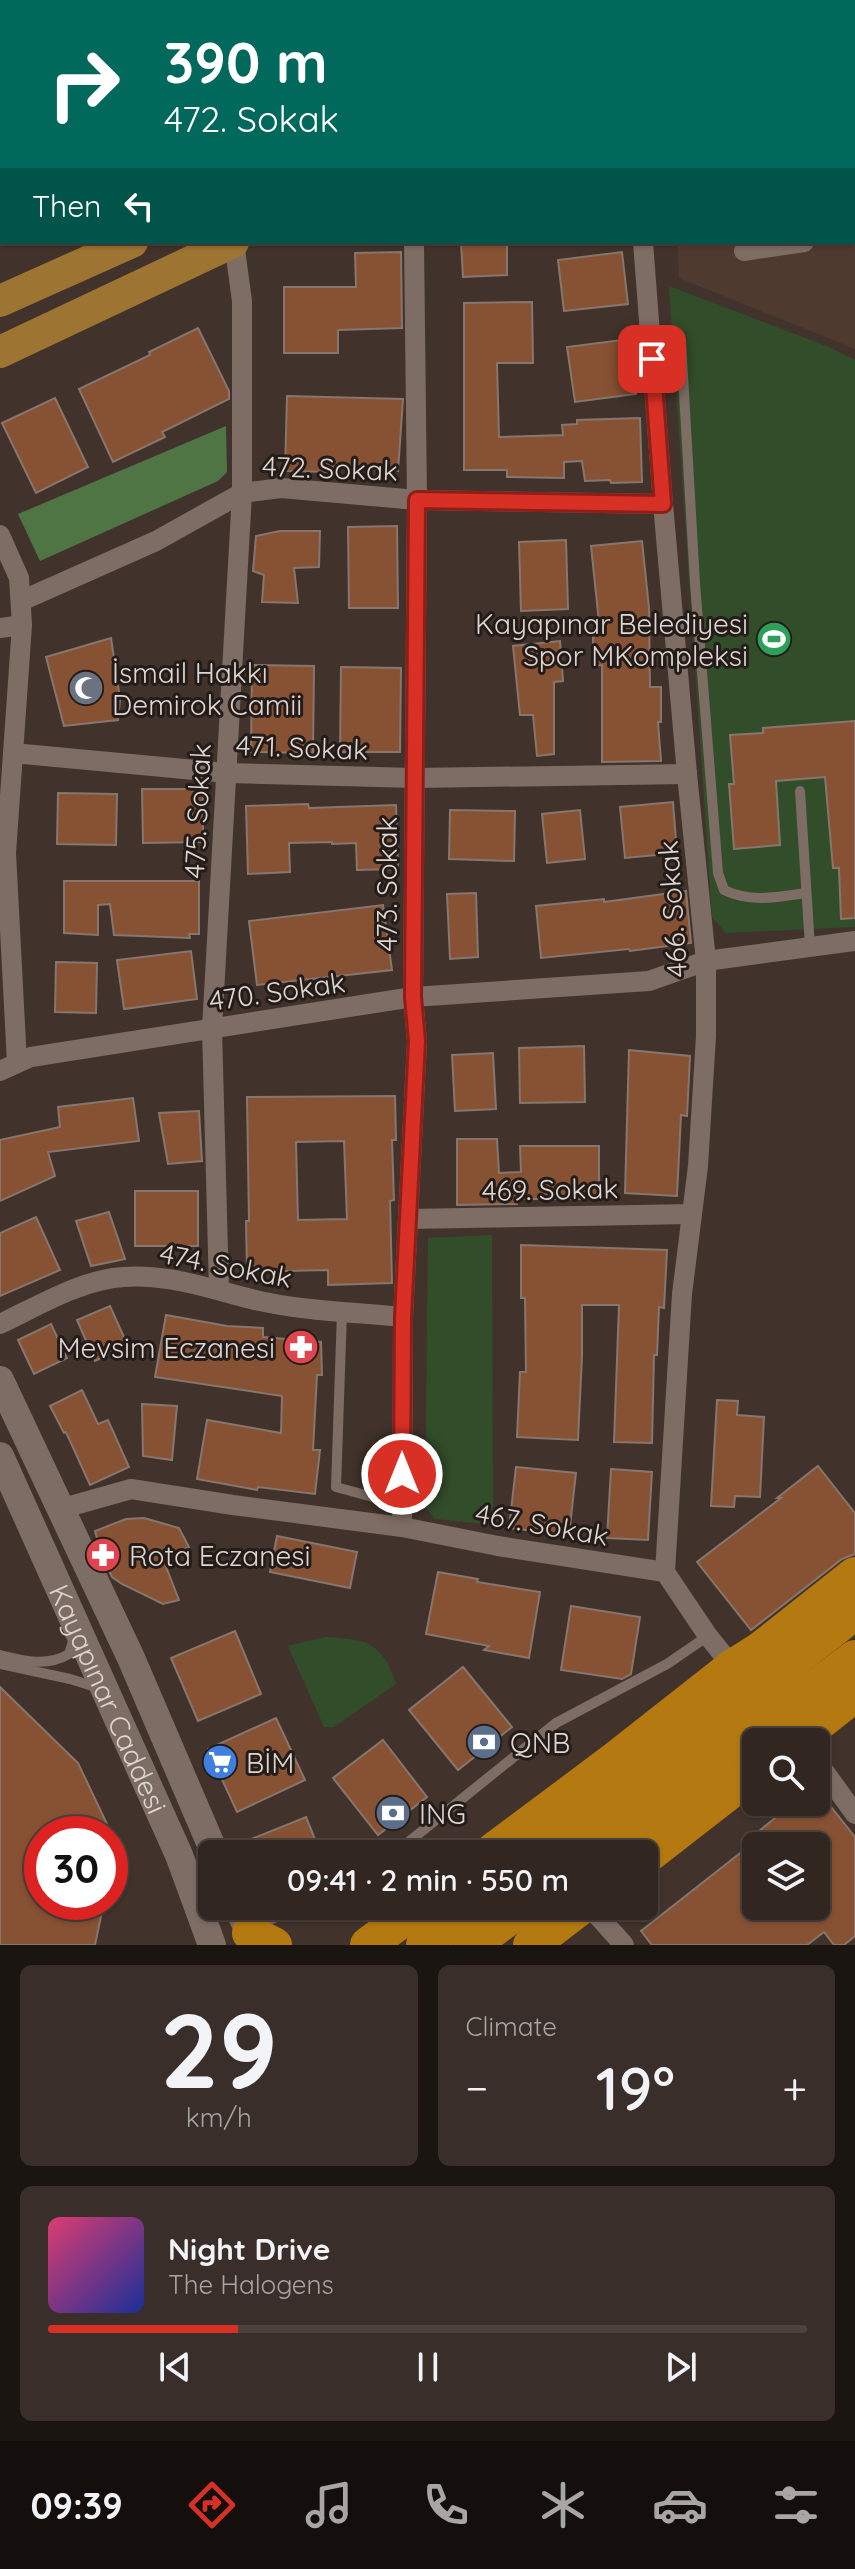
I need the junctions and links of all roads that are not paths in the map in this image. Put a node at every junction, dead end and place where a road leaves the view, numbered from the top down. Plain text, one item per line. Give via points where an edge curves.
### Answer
1 (128, 244) edge
2 (230, 244) edge
3 (234, 244) edge
4 (414, 244) edge
5 (643, 244) edge
6 (791, 244) edge
7 (744, 251) dead end
8 (0, 301) edge
9 (681, 341) dead end
10 (0, 352) edge
11 (242, 493) junction
12 (417, 500) junction
13 (663, 504) junction
14 (0, 535) edge
15 (21, 601) junction
16 (22, 625) junction
17 (0, 628) edge
18 (13, 753) junction
19 (227, 773) junction
20 (687, 774) junction
21 (415, 778) junction
22 (800, 791) dead end
23 (4, 836) edge
24 (806, 893) junction
25 (855, 941) edge
26 (810, 947) junction
27 (706, 961) junction
28 (413, 997) junction
29 (212, 1029) junction
30 (8, 1067) edge
31 (692, 1214) junction
32 (408, 1219) junction
33 (219, 1289) junction
34 (342, 1312) junction
35 (403, 1317) junction
36 (0, 1324) edge
37 (0, 1380) edge
38 (0, 1456) edge
39 (402, 1505) junction
40 (60, 1509) junction
41 (402, 1527) junction
42 (665, 1572) junction
43 (855, 1575) edge
44 (855, 1612) edge
45 (75, 1624) junction
46 (708, 1636) junction
47 (0, 1655) edge
48 (855, 1658) edge
49 (0, 1664) edge
50 (733, 1667) junction
51 (105, 1690) junction
52 (855, 1694) edge
53 (820, 1728) edge
54 (830, 1781) edge
55 (742, 1782) edge
56 (855, 1814) edge
57 (209, 1840) edge
58 (411, 1840) edge
59 (508, 1840) edge
60 (560, 1840) edge
61 (613, 1840) edge
62 (658, 1847) edge
63 (401, 1920) edge
64 (456, 1920) edge
65 (505, 1920) edge
66 (564, 1920) edge
67 (602, 1920) edge
68 (212, 1945) edge
69 (368, 1945) edge
70 (424, 1945) edge
71 (472, 1945) edge
72 (531, 1945) edge
73 (624, 1945) edge

1 - 8 main road
2 - 10 main road
3 - 11 street, 475. Sokak via 242,301
4 - 12 street, 473. Sokak
5 - 13 street, 466. Sokak
6 - 7 street
9 - 24 lane via 718,873 724,890 740,898
11 - 12 street, 472. Sokak via 281,488
11 - 15 street, 472. Sokak via 156,541
11 - 19 street, 475. Sokak
12 - 13 street, 472. Sokak
12 - 21 street, 473. Sokak
13 - 20 street, 466. Sokak
14 - 15 street via 19,578
15 - 16 street
16 - 17 street
16 - 18 street
18 - 19 street, 471. Sokak
18 - 23 street
19 - 21 street, 471. Sokak
19 - 29 street, 475. Sokak
20 - 21 street, 471. Sokak
20 - 27 street, 466. Sokak
21 - 28 street, 473. Sokak
22 - 24 lane
23 - 30 street
24 - 26 lane
25 - 26 street, 470. Sokak
26 - 27 street, 470. Sokak
27 - 28 street, 470. Sokak via 649,981
27 - 31 street, 466. Sokak via 706,1036
28 - 29 street, 470. Sokak
28 - 32 street, 473. Sokak via 417,1041
29 - 30 street, 470. Sokak via 31,1057
29 - 33 street, 475. Sokak
31 - 32 street, 469. Sokak
31 - 42 street, 466. Sokak
32 - 35 street, 473. Sokak
33 - 34 street, 474. Sokak
33 - 36 street, 474. Sokak via 111,1278
34 - 35 street, 474. Sokak
34 - 39 lane via 336,1487
35 - 39 street, 473. Sokak
37 - 40 main road, Kayapınar Caddesi
38 - 45 main road, Kayapınar Caddesi
39 - 41 street, 473. Sokak
40 - 41 street, 467. Sokak via 131,1489
40 - 57 main road, Kayapınar Caddesi
41 - 42 street, 467. Sokak
42 - 46 street
43 - 50 highway
44 - 60 highway
45 - 47 lane via 69,1654 60,1659 32,1663
45 - 51 main road, Kayapınar Caddesi
46 - 50 street
46 - 58 lane via 556,1723
48 - 61 highway
49 - 51 lane
50 - 59 highway
51 - 68 main road, Kayapınar Caddesi via 179,1855
52 - 53 highway
54 - 56 street
55 - 62 highway
63 - 69 highway
64 - 70 highway
65 - 71 highway
66 - 72 highway
67 - 73 street

